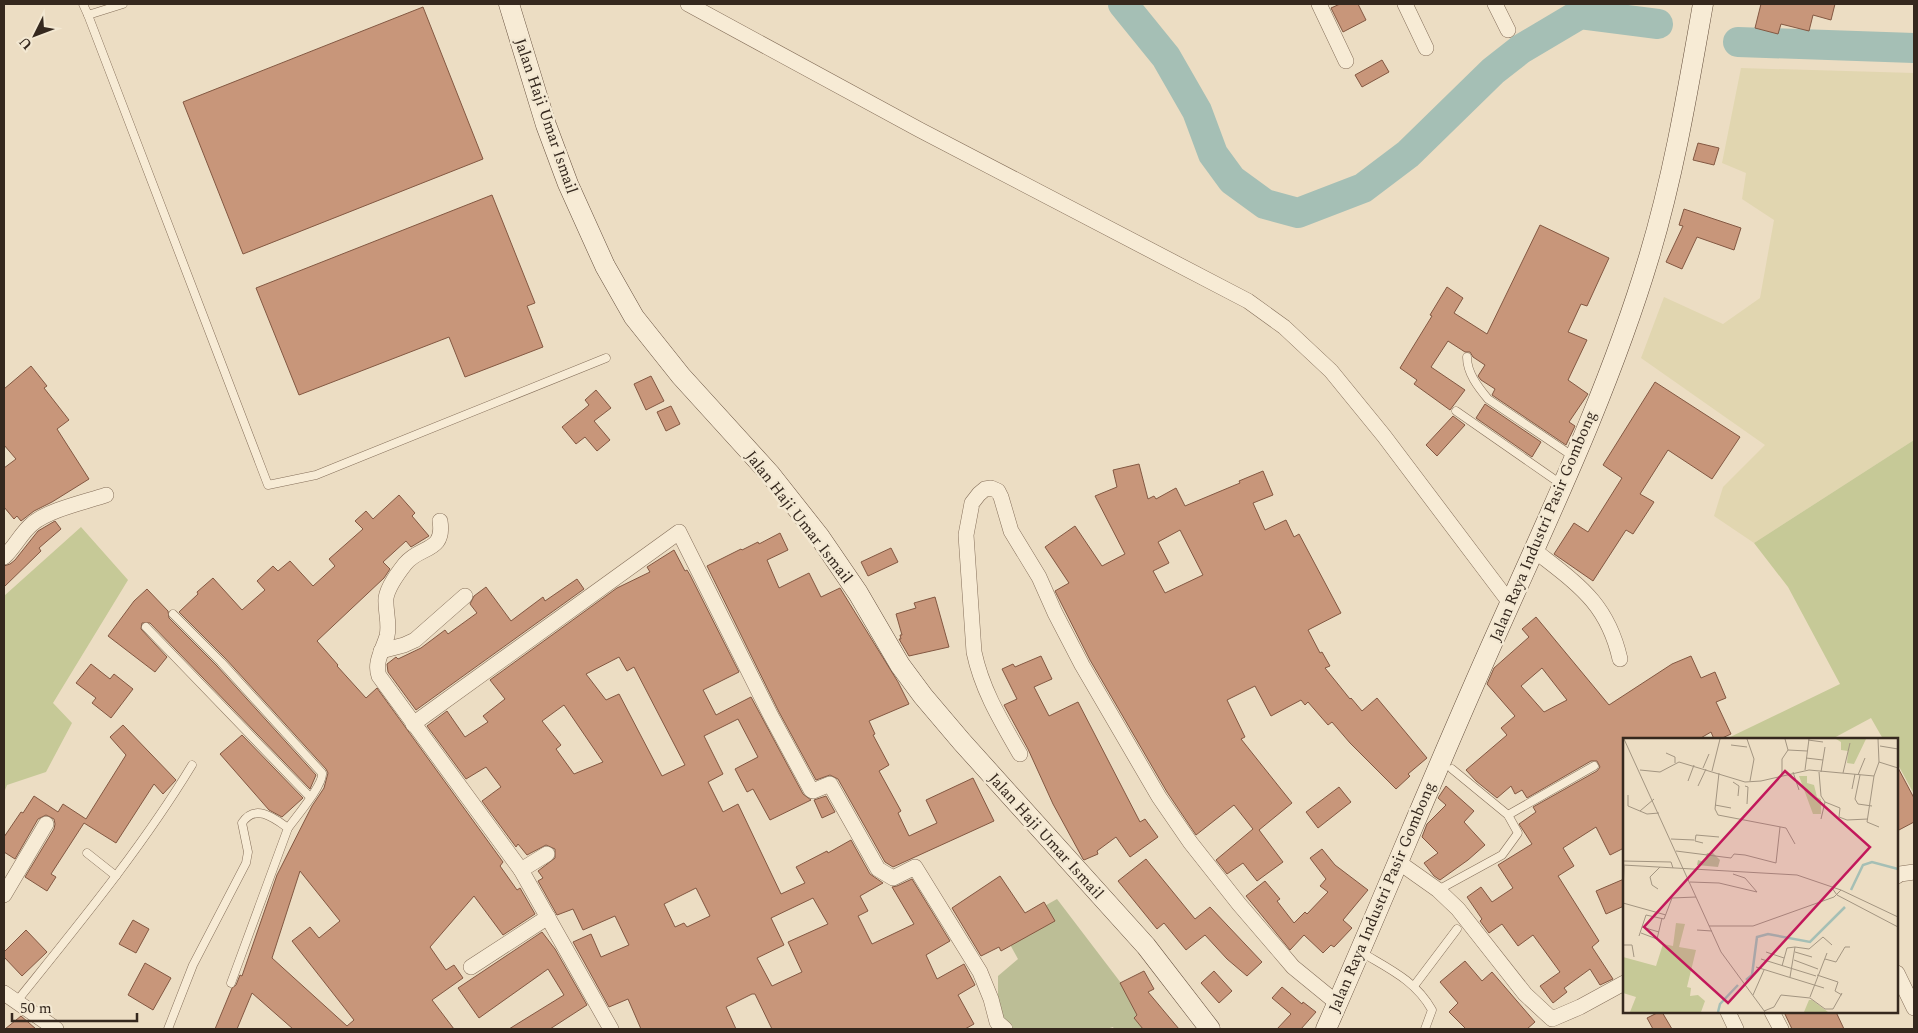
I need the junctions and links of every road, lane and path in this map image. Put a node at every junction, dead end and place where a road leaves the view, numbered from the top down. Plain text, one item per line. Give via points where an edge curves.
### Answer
1 (83, 4) edge
2 (123, 4) edge
3 (509, 4) edge
4 (688, 4) edge
5 (1319, 4) edge
6 (1405, 4) edge
7 (1495, 4) edge
8 (1703, 6) edge
9 (88, 15) junction
10 (1508, 30) dead end
11 (1426, 48) dead end
12 (1346, 61) dead end
13 (1467, 357) dead end
14 (606, 358) dead end
15 (1456, 411) dead end
16 (1574, 457) junction
17 (1563, 486) junction
18 (106, 495) dead end
19 (440, 521) dead end
20 (1534, 550) junction
21 (4, 557) edge
22 (465, 596) dead end
23 (1510, 603) junction
24 (174, 614) dead end
25 (146, 627) dead end
26 (381, 651) junction
27 (1620, 659) dead end
28 (413, 724) junction
29 (1020, 754) dead end
30 (192, 765) dead end
31 (1594, 766) dead end
32 (1452, 769) dead end
33 (310, 797) junction
34 (1508, 814) junction
35 (46, 824) dead end
36 (288, 828) junction
37 (87, 852) dead end
38 (547, 854) dead end
39 (1398, 861) junction
40 (521, 870) junction
41 (1914, 872) edge
42 (1898, 875) edge
43 (116, 876) junction
44 (1438, 890) junction
45 (4, 895) edge
46 (548, 917) junction
47 (1458, 929) dead end
48 (1359, 951) junction
49 (471, 967) dead end
50 (1898, 975) edge
51 (231, 983) dead end
52 (1623, 984) edge
53 (1414, 986) junction
54 (10, 997) edge
55 (1337, 1002) junction
56 (1914, 1008) edge
57 (1728, 1013) edge
58 (1773, 1013) edge
59 (1555, 1024) edge
60 (53, 1028) edge
61 (1330, 1028) edge
62 (168, 1029) edge
63 (611, 1029) edge
64 (1005, 1029) edge
65 (1210, 1029) edge
66 (1425, 1029) edge
67 (1736, 1029) edge
68 (1781, 1029) edge

1 - 9 lane
2 - 9 lane
3 - 65 main road, Jalan Haji Umar Ismail via 546,125 568,184 605,266 634,317 681,376 770,474 819,536 923,696 1146,946
4 - 23 street via 1248,301 1284,327 1331,371 1350,394
5 - 12 street
6 - 11 street
7 - 10 street
8 - 16 main road, Jalan Raya Industri Pasir Gombong via 1672,171 1650,256 1614,361
9 - 14 lane via 268,485 316,476
13 - 16 lane via 1470,371 1488,399
15 - 17 lane
16 - 17 main road, Jalan Raya Industri Pasir Gombong
17 - 20 main road, Jalan Raya Industri Pasir Gombong
18 - 21 street via 38,520
19 - 26 street via 437,543 409,560 390,588 386,599 388,632
20 - 23 main road, Jalan Raya Industri Pasir Gombong
20 - 27 street via 1586,592 1608,622
22 - 26 street via 415,640
23 - 39 main road, Jalan Raya Industri Pasir Gombong
24 - 33 lane via 322,773
25 - 33 lane
26 - 28 street via 377,664 379,676
28 - 40 street
28 - 64 street via 680,532 811,790 830,784 878,868 893,878 915,867 980,972 997,1022
29 - 55 street via 989,700 974,652 966,535 972,503 979,494 992,488 998,491 1011,531 1034,567 1082,665 1159,797 1190,842 1252,919 1293,966
30 - 43 lane
31 - 34 lane
32 - 34 lane
33 - 36 lane
34 - 44 lane via 1518,832 1502,855
35 - 45 street
36 - 51 lane
36 - 62 lane via 259,813 249,815 242,823 248,852 246,863 193,964
37 - 43 lane
38 - 40 street
39 - 44 street
39 - 48 main road, Jalan Raya Industri Pasir Gombong
40 - 46 street
41 - 42 street
43 - 54 lane
44 - 59 street via 1458,909 1525,994
46 - 49 street
46 - 63 street
47 - 53 lane
48 - 53 lane
48 - 55 main road, Jalan Raya Industri Pasir Gombong
50 - 56 street
52 - 59 street
53 - 66 lane via 1432,1010
54 - 60 street
55 - 61 main road, Jalan Raya Industri Pasir Gombong
57 - 67 street
58 - 68 street

